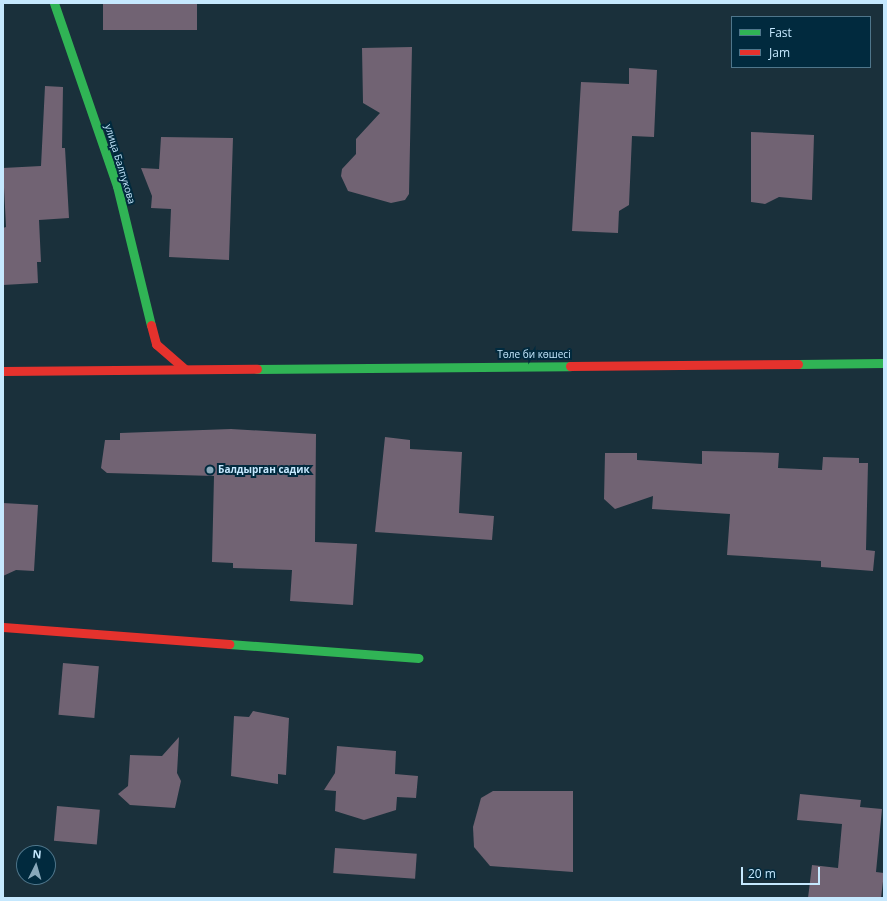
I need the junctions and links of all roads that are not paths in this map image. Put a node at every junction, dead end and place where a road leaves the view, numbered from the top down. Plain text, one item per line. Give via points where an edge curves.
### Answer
1 (54, 3) edge
2 (884, 363) edge
3 (185, 368) junction
4 (3, 371) edge
5 (3, 627) edge
6 (418, 658) dead end

1 - 3 street, улица Балпукова via 117,186 134,267 156,344
2 - 3 street, Төле би көшесі
3 - 4 street, Төле би көшесі
5 - 6 street

